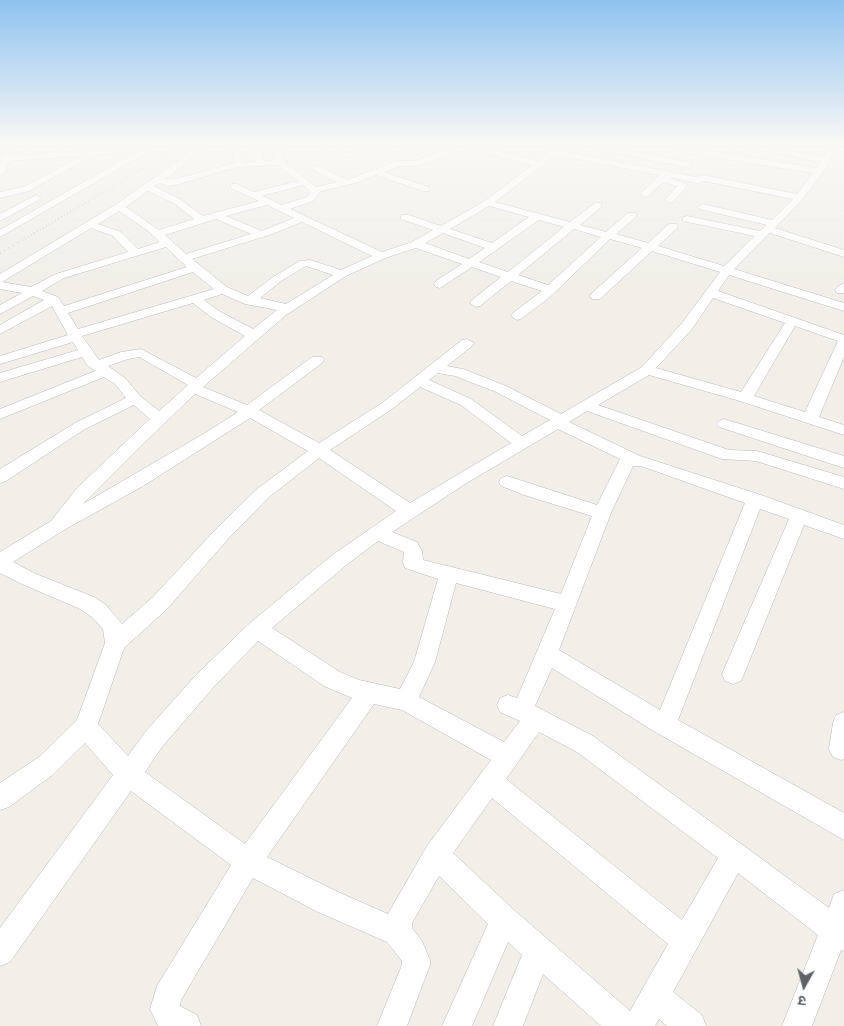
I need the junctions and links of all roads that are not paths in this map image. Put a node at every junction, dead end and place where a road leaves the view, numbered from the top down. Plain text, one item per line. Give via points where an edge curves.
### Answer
1 (21, 191) edge
2 (74, 191) edge
3 (142, 191) edge
4 (156, 191) edge
5 (246, 191) edge
6 (267, 191) edge
7 (316, 191) edge
8 (504, 191) edge
9 (648, 191) edge
10 (678, 191) edge
11 (768, 191) edge
12 (803, 191) edge
13 (43, 194) dead end
14 (253, 194) junction
15 (645, 194) dead end
16 (0, 195) edge
17 (799, 197) junction
18 (670, 200) dead end
19 (268, 202) junction
20 (488, 203) junction
21 (598, 205) dead end
22 (119, 207) junction
23 (703, 207) dead end
24 (284, 208) junction
25 (218, 215) junction
26 (632, 215) dead end
27 (538, 216) junction
28 (405, 217) dead end
29 (0, 218) edge
30 (304, 218) junction
31 (687, 219) dead end
32 (202, 220) junction
33 (91, 225) junction
34 (573, 226) junction
35 (673, 226) dead end
36 (767, 229) junction
37 (441, 230) junction
38 (0, 234) edge
39 (158, 234) junction
40 (261, 234) junction
41 (608, 235) junction
42 (168, 243) junction
43 (416, 244) junction
44 (494, 247) junction
45 (651, 247) junction
46 (136, 253) junction
47 (844, 254) edge
48 (381, 256) junction
49 (184, 258) junction
50 (284, 261) dead end
51 (471, 263) junction
52 (195, 268) junction
53 (727, 270) junction
54 (342, 274) junction
55 (509, 276) junction
56 (0, 279) edge
57 (440, 284) dead end
58 (0, 285) edge
59 (222, 290) junction
60 (550, 290) junction
61 (31, 291) junction
62 (711, 293) junction
63 (235, 296) junction
64 (596, 296) dead end
65 (194, 298) junction
66 (249, 301) junction
67 (476, 303) dead end
68 (57, 305) junction
69 (844, 307) edge
70 (287, 308) junction
71 (0, 310) edge
72 (517, 316) dead end
73 (792, 321) junction
74 (0, 330) edge
75 (254, 335) junction
76 (75, 336) junction
77 (844, 341) edge
78 (467, 343) dead end
79 (85, 352) junction
80 (0, 360) edge
81 (317, 360) dead end
82 (435, 368) junction
83 (100, 369) junction
84 (647, 370) junction
85 (0, 378) edge
86 (419, 381) junction
87 (195, 386) junction
88 (745, 398) junction
89 (135, 399) junction
90 (587, 406) junction
91 (249, 411) junction
92 (0, 414) edge
93 (159, 419) junction
94 (810, 419) junction
95 (560, 421) junction
96 (724, 424) dead end
97 (844, 430) edge
98 (523, 444) junction
99 (319, 450) junction
100 (638, 460) junction
101 (844, 462) edge
102 (0, 477) edge
103 (507, 482) dead end
104 (844, 484) edge
105 (755, 500) junction
106 (410, 512) junction
107 (602, 513) junction
108 (799, 515) junction
109 (57, 526) junction
110 (844, 532) edge
111 (376, 533) junction
112 (0, 562) edge
113 (450, 575) junction
114 (567, 604) junction
115 (257, 629) junction
116 (115, 643) junction
117 (547, 654) junction
118 (733, 674) dead end
119 (369, 693) junction
120 (406, 701) junction
121 (522, 711) junction
122 (665, 726) junction
123 (86, 727) junction
124 (508, 756) junction
125 (128, 774) junction
126 (491, 782) junction
127 (0, 798) edge
128 (844, 827) edge
129 (436, 855) junction
130 (734, 855) junction
131 (248, 862) junction
132 (844, 904) edge
133 (504, 920) junction
134 (397, 932) junction
135 (839, 934) edge
136 (685, 940) junction
137 (538, 950) junction
138 (0, 952) edge
139 (654, 996) junction
140 (186, 1026) edge
141 (392, 1026) edge
142 (456, 1026) edge
143 (508, 1026) edge
144 (624, 1026) edge
145 (638, 1026) edge
146 (691, 1026) edge
147 (797, 1026) edge

1 - 16 street
2 - 38 street
3 - 22 street
4 - 32 street
5 - 14 street
6 - 14 street
7 - 24 street via 314,196
8 - 20 street
9 - 15 street
10 - 18 street
11 - 17 street
12 - 17 street
13 - 29 street
14 - 19 street
17 - 36 street
19 - 24 street
19 - 25 street
20 - 27 street
20 - 37 street
21 - 34 street
22 - 33 street
22 - 39 street
23 - 36 street
24 - 30 street
25 - 32 street
25 - 40 street
26 - 41 street
27 - 34 street
27 - 44 street
28 - 37 street
30 - 40 street
30 - 48 street
31 - 36 street
32 - 39 street
33 - 46 street via 117,234
33 - 56 street
34 - 41 street
34 - 55 street
35 - 45 street
36 - 47 street
36 - 53 street
37 - 43 street
37 - 44 street
39 - 42 street
40 - 49 street
41 - 45 street
41 - 60 street
42 - 46 street
42 - 49 street
43 - 48 street
43 - 51 street
44 - 51 street
45 - 53 street
45 - 64 street
46 - 61 street via 60,276
48 - 54 street
49 - 52 street
50 - 63 street
51 - 55 street
51 - 57 street
52 - 59 street
52 - 68 street
53 - 62 street
53 - 69 street
54 - 66 street via 304,263
54 - 70 street
55 - 60 street
55 - 67 street
58 - 61 street
59 - 63 street
59 - 65 street
60 - 72 street
61 - 68 street
61 - 71 street
62 - 73 street
62 - 84 street via 687,326
63 - 66 street
65 - 75 street via 215,314
65 - 76 street
66 - 70 street
68 - 74 street
68 - 76 street
70 - 75 street
73 - 77 street
73 - 88 street
75 - 87 street
76 - 79 street
76 - 80 street
77 - 94 street
78 - 82 street
79 - 83 street
79 - 85 street
81 - 91 street
82 - 86 street
82 - 95 street via 458,372 501,389
83 - 87 street via 126,355 141,353
83 - 89 street via 120,381
83 - 92 street
84 - 88 street
84 - 90 street
86 - 98 street via 466,402
86 - 99 street
87 - 91 street
87 - 93 street
88 - 94 street
89 - 93 street
89 - 102 street via 80,426
90 - 95 street
90 - 104 street via 728,455 757,456
91 - 99 street
91 - 109 street via 137,482
93 - 109 street via 82,492
94 - 97 street
95 - 98 street
95 - 100 street
96 - 101 street
98 - 106 street
99 - 106 street
99 - 116 street via 251,504 160,603
100 - 105 street
100 - 107 street via 627,461 624,465
103 - 107 street
105 - 108 street
105 - 122 street
106 - 111 street
107 - 114 street
108 - 110 street
108 - 118 street
109 - 112 street
111 - 113 street via 411,547 414,564
111 - 115 street
112 - 116 street via 99,611 113,626
113 - 114 street
113 - 120 street via 424,662
114 - 117 street
115 - 119 street via 332,679
115 - 125 street via 204,682
116 - 123 street
117 - 121 street
117 - 122 street
119 - 120 street
119 - 131 street
120 - 124 street
121 - 124 street
121 - 130 street via 585,744
122 - 128 street
123 - 125 street
123 - 127 street via 47,765
124 - 126 street
125 - 131 street
125 - 138 street
126 - 129 street
126 - 136 street
129 - 133 street
129 - 134 street via 398,920
130 - 135 street
130 - 136 street
131 - 134 street
131 - 140 street via 167,996 165,1010
132 - 135 street
133 - 137 street
133 - 142 street
134 - 141 street via 416,960
135 - 147 street
136 - 139 street
137 - 143 street
137 - 144 street
139 - 145 street
139 - 146 street

